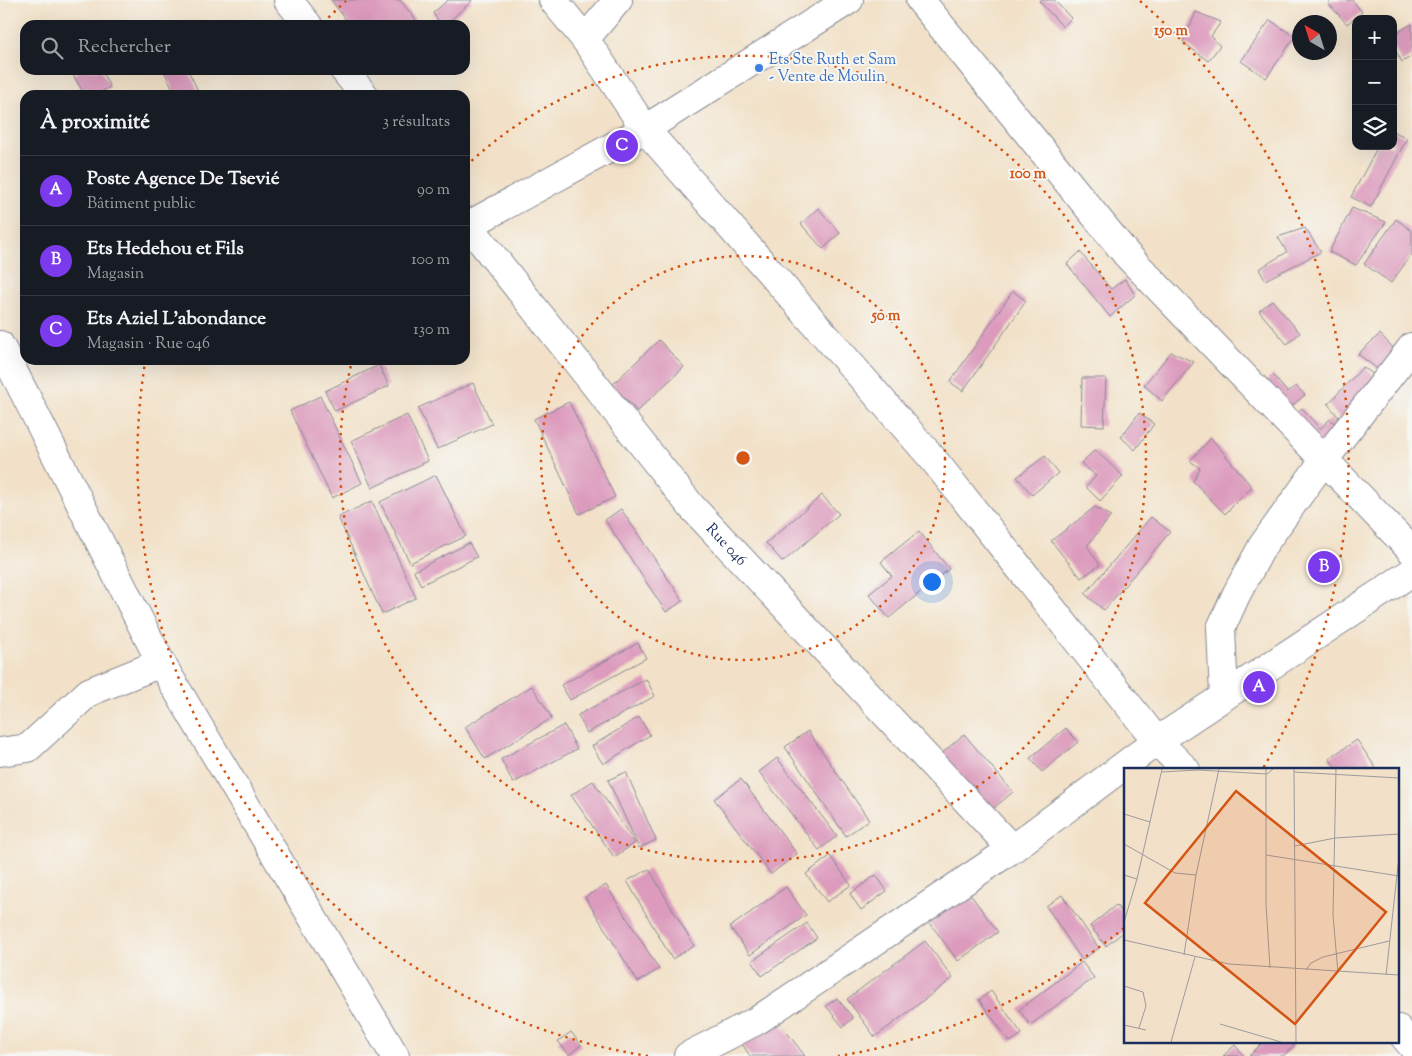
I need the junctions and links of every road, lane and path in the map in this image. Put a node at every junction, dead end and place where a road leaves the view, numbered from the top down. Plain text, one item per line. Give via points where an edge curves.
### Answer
1 (288, 0) edge
2 (553, 0) edge
3 (618, 0) edge
4 (849, 0) edge
5 (920, 0) edge
6 (304, 20) edge
7 (585, 39) junction
8 (348, 75) edge
9 (360, 90) edge
10 (645, 129) junction
11 (470, 221) edge
12 (470, 227) edge
13 (0, 345) edge
14 (1412, 347) edge
15 (1324, 460) junction
16 (1412, 551) edge
17 (1412, 572) edge
18 (161, 663) junction
19 (1224, 696) junction
20 (1157, 741) junction
21 (0, 752) edge
22 (1184, 768) edge
23 (1012, 849) junction
24 (1400, 1031) edge
25 (1412, 1046) edge
26 (395, 1056) edge
27 (688, 1056) edge

1 - 6 street
2 - 7 street
3 - 7 street
4 - 10 street
5 - 15 street via 1127,255
7 - 10 street
8 - 9 street
10 - 11 street
10 - 20 street via 933,460
12 - 23 street, Rue 046 / Rue 046 via 691,506
13 - 18 street
14 - 15 street
15 - 16 street
15 - 19 street via 1263,545 1221,628
17 - 19 street
18 - 21 street via 89,692 28,748
18 - 26 street
19 - 20 street
20 - 22 street
20 - 23 street
23 - 27 street via 758,1020
24 - 25 street

